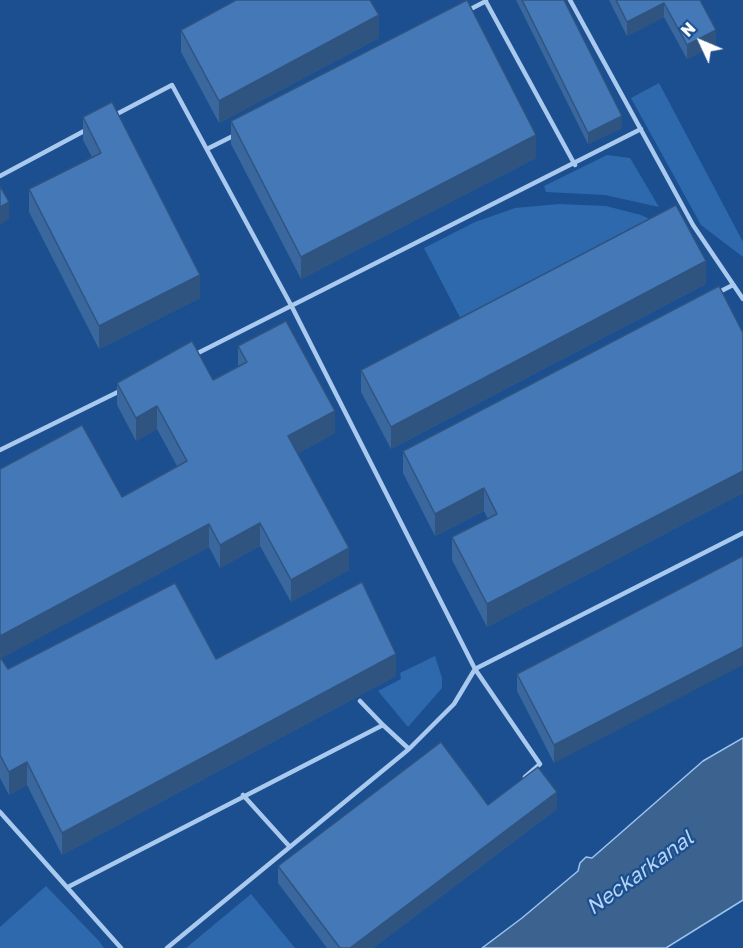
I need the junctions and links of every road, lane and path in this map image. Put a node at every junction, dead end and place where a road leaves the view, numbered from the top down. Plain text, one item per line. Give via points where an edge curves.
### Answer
1 (486, 0) edge
2 (570, 0) edge
3 (465, 12) edge
4 (111, 117) edge
5 (91, 128) edge
6 (641, 129) junction
7 (238, 133) edge
8 (207, 149) junction
9 (575, 165) junction
10 (0, 176) edge
11 (733, 285) junction
12 (715, 294) edge
13 (743, 299) edge
14 (292, 306) junction
15 (188, 358) edge
16 (125, 388) edge
17 (0, 450) edge
18 (743, 533) edge
19 (474, 669) junction
20 (360, 701) dead end
21 (383, 725) junction
22 (409, 749) junction
23 (516, 785) edge
24 (243, 795) junction
25 (0, 812) edge
26 (290, 847) junction
27 (68, 887) junction
28 (121, 948) edge
29 (166, 948) edge

1 - 3 lane
1 - 9 lane
2 - 6 lane
4 - 8 lane via 172,85
5 - 10 lane
6 - 9 lane
6 - 11 lane via 693,225
7 - 8 lane
8 - 14 lane
9 - 14 lane
11 - 12 lane
11 - 13 lane
14 - 15 lane
14 - 19 lane
16 - 17 lane
18 - 19 lane
19 - 22 lane via 454,704
19 - 23 lane via 540,764
20 - 21 lane
21 - 22 lane
21 - 24 lane
22 - 26 lane
24 - 26 lane
24 - 27 lane
25 - 27 lane
26 - 29 lane
27 - 28 lane

